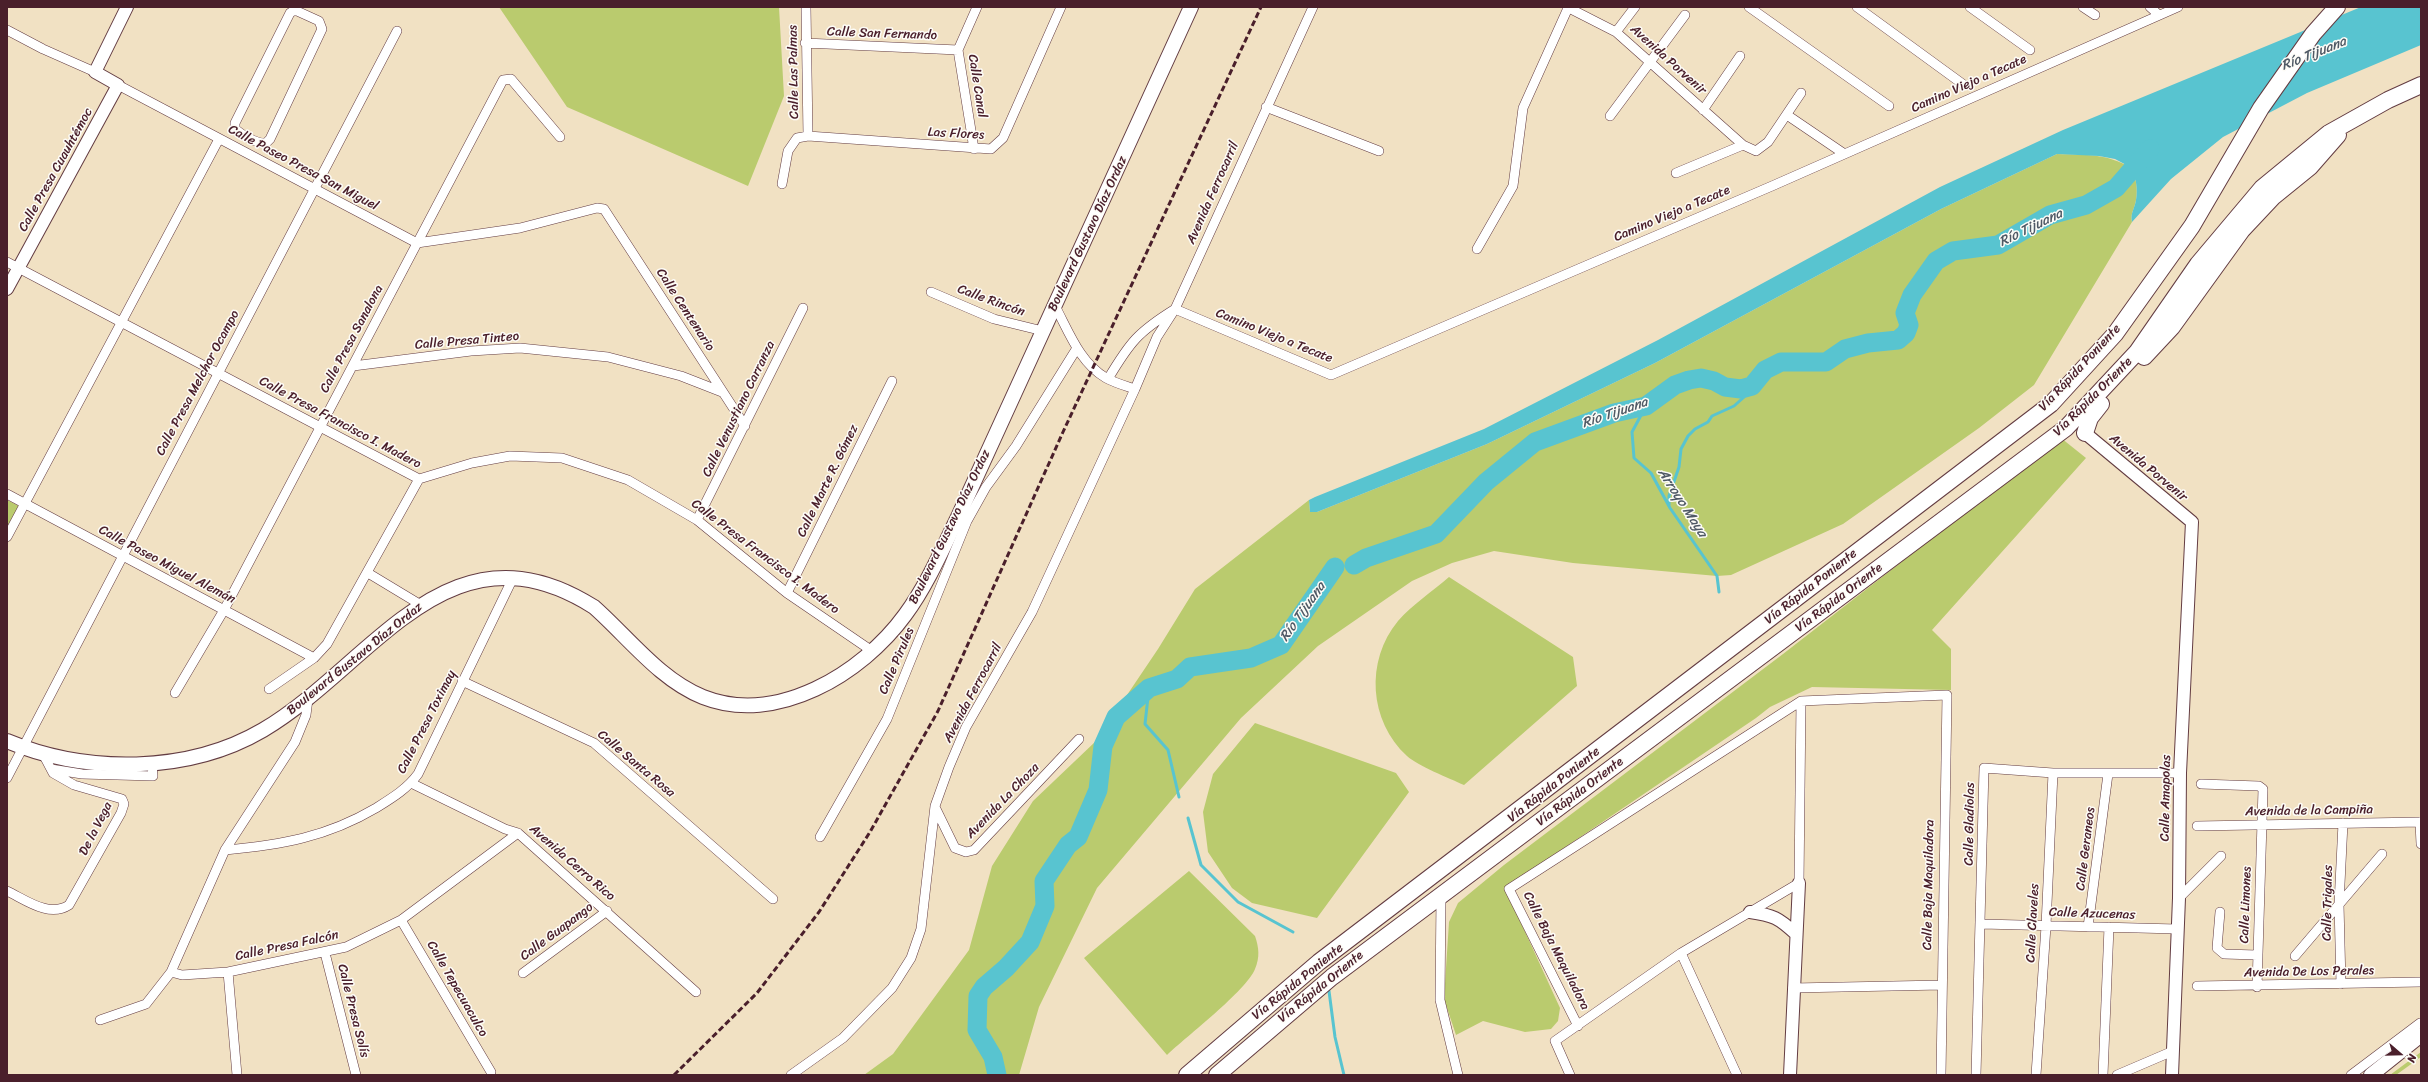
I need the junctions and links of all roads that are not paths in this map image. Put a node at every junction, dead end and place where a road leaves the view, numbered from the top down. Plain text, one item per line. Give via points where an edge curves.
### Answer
1 (127, 7) edge
2 (806, 7) edge
3 (977, 7) edge
4 (1061, 7) edge
5 (1191, 7) edge
6 (1313, 7) edge
7 (1635, 7) edge
8 (1749, 7) edge
9 (1857, 7) edge
10 (1970, 7) edge
11 (2084, 7) edge
12 (2150, 7) edge
13 (2178, 7) edge
14 (2337, 7) edge
15 (1568, 8) edge
16 (1685, 15) dead end
17 (2095, 15) dead end
18 (2159, 15) junction
19 (7, 30) edge
20 (397, 31) dead end
21 (1616, 32) junction
22 (805, 43) junction
23 (958, 50) junction
24 (2030, 50) dead end
25 (1740, 56) dead end
26 (1650, 64) junction
27 (94, 72) junction
28 (118, 85) junction
29 (1964, 85) dead end
30 (2417, 88) edge
31 (1800, 93) dead end
32 (1889, 106) dead end
33 (1266, 107) junction
34 (1703, 110) junction
35 (1787, 115) junction
36 (1610, 116) dead end
37 (2350, 121) junction
38 (808, 136) junction
39 (249, 137) junction
40 (560, 137) dead end
41 (219, 139) junction
42 (1743, 145) junction
43 (974, 149) junction
44 (242, 151) junction
45 (1380, 151) dead end
46 (1843, 153) junction
47 (1676, 173) dead end
48 (782, 184) dead end
49 (314, 189) junction
50 (417, 244) junction
51 (1477, 249) dead end
52 (7, 262) edge
53 (18, 268) junction
54 (7, 289) edge
55 (931, 292) dead end
56 (1055, 306) junction
57 (803, 308) dead end
58 (1175, 309) junction
59 (121, 322) junction
60 (1042, 331) junction
61 (1077, 348) junction
62 (353, 366) junction
63 (218, 373) junction
64 (1108, 379) junction
65 (892, 381) dead end
66 (1136, 389) junction
67 (722, 392) junction
68 (745, 426) junction
69 (320, 427) junction
70 (2085, 433) joint
71 (419, 479) junction
72 (7, 494) edge
73 (25, 503) junction
74 (963, 519) junction
75 (697, 520) junction
76 (2192, 522) joint
77 (7, 537) edge
78 (122, 555) junction
79 (368, 574) junction
80 (513, 578) junction
81 (787, 593) junction
82 (421, 605) junction
83 (224, 610) junction
84 (872, 651) junction
85 (314, 658) junction
86 (462, 681) junction
87 (269, 689) dead end
88 (175, 693) dead end
89 (308, 700) junction
90 (1801, 701) junction
91 (1079, 739) dead end
92 (7, 741) edge
93 (22, 747) junction
94 (43, 754) junction
95 (152, 763) junction
96 (51, 769) junction
97 (2053, 773) junction
98 (2180, 773) junction
99 (2108, 774) junction
100 (7, 778) edge
101 (411, 783) junction
102 (2201, 784) dead end
103 (935, 806) junction
104 (2420, 822) edge
105 (2343, 823) junction
106 (2262, 824) junction
107 (2197, 826) dead end
108 (518, 833) junction
109 (820, 837) dead end
110 (2421, 844) edge
111 (225, 850) junction
112 (2382, 854) dead end
113 (2221, 856) dead end
114 (1799, 883) junction
115 (7, 891) edge
116 (1441, 896) junction
117 (2179, 898) junction
118 (773, 899) dead end
119 (2339, 904) junction
120 (607, 912) junction
121 (1750, 912) junction
122 (2220, 912) dead end
123 (402, 920) junction
124 (1982, 924) junction
125 (2046, 926) junction
126 (2088, 927) junction
127 (2109, 927) junction
128 (2177, 929) junction
129 (1796, 934) junction
130 (1681, 952) junction
131 (325, 953) junction
132 (2257, 955) junction
133 (2295, 956) dead end
134 (171, 972) junction
135 (228, 972) junction
136 (523, 973) dead end
137 (2421, 982) edge
138 (2341, 984) junction
139 (1942, 985) junction
140 (2197, 986) dead end
141 (2257, 987) junction
142 (1793, 988) junction
143 (696, 992) dead end
144 (100, 1020) dead end
145 (1578, 1026) junction
146 (2420, 1028) edge
147 (2173, 1051) junction
148 (491, 1072) dead end
149 (237, 1075) edge
150 (356, 1075) edge
151 (791, 1075) edge
152 (1187, 1075) edge
153 (1217, 1075) edge
154 (1458, 1075) edge
155 (1570, 1075) edge
156 (1737, 1075) edge
157 (1790, 1075) edge
158 (1941, 1075) edge
159 (1976, 1075) edge
160 (2036, 1075) edge
161 (2103, 1075) edge
162 (2117, 1075) edge
163 (2172, 1075) edge
164 (2350, 1075) edge
165 (2372, 1075) edge

1 - 27 street
2 - 22 street, Calle Las Palmas
3 - 23 street, Calle Canal
4 - 43 street, Las Flores via 1003,138 991,149
5 - 56 main road, Boulevard Gustavo Díaz Ordaz
6 - 33 street, Avenida Ferrocarril
7 - 21 street
8 - 32 street
9 - 29 street
10 - 24 street
11 - 17 street
12 - 18 street
13 - 18 street, Camino Viejo a Tecate
14 - 152 highway, Vía Rápida Poniente via 2313,34 2261,108 2192,226 2115,334 2051,404 1320,962
15 - 21 street, Avenida Porvenir
15 - 51 street via 1523,108 1513,186
16 - 26 street
18 - 46 street, Camino Viejo a Tecate
19 - 27 street, Calle Paseo Presa San Miguel
20 - 49 street, Calle Presa Melchor Ocampo
21 - 26 street, Avenida Porvenir
22 - 23 street, Calle San Fernando
22 - 38 street, Calle Las Palmas
23 - 43 street, Calle Canal
25 - 34 street
26 - 34 street, Avenida Porvenir
26 - 36 street
27 - 28 street, Calle Paseo Presa San Miguel
28 - 41 street, Calle Paseo Presa San Miguel
28 - 53 street, Calle Presa Cuauhtémoc
30 - 37 highway, Vía Rápida Oriente
31 - 35 street
33 - 45 street
33 - 58 street, Avenida Ferrocarril
34 - 42 street, Avenida Porvenir
35 - 42 street via 1768,142 1756,151
35 - 46 street
37 - 70 highway via 2310,167 2273,197 2242,230 2172,327 2094,411 2086,425
37 - 116 highway, Vía Rápida Oriente via 2329,133 2262,188 2198,264 2137,352 2066,428
38 - 43 street, Las Flores
38 - 48 street via 797,138 792,143
39 - 39 street via 263,144 270,139 322,29 319,21 297,11 290,13 235,123 235,129
39 - 44 street
40 - 50 street, Calle Presa Sanalona via 511,79 503,80
41 - 44 street, Calle Paseo Presa San Miguel
41 - 59 street
42 - 47 street
44 - 49 street, Calle Paseo Presa San Miguel
46 - 58 street, Camino Viejo a Tecate via 1765,189 1331,374
49 - 50 street, Calle Paseo Presa San Miguel
49 - 63 street, Calle Presa Melchor Ocampo
50 - 62 street, Calle Presa Sanalona
50 - 67 street, Calle Centenario via 520,228 597,208 604,209
52 - 53 street, Calle Presa Francisco I. Madero
53 - 54 street, Calle Presa Cuauhtémoc
53 - 59 street, Calle Presa Francisco I. Madero
55 - 60 street, Calle Rincón via 994,319
56 - 60 main road, Boulevard Gustavo Díaz Ordaz
56 - 61 street
57 - 68 street, Calle Venustiano Carranza
58 - 64 street via 1131,341
58 - 66 street, Avenida Ferrocarril via 1156,337
59 - 63 street, Calle Presa Francisco I. Madero
59 - 73 street
60 - 74 main road, Boulevard Gustavo Díaz Ordaz
61 - 64 street via 1092,369
61 - 74 street, Calle Pirules via 1020,440
62 - 67 street, Calle Presa Tinteo via 471,351 520,348 608,357 681,376
62 - 69 street, Calle Presa Sanalona
63 - 69 street, Calle Presa Francisco I. Madero
63 - 78 street, Calle Presa Melchor Ocampo
64 - 66 street
65 - 81 street, Calle Marte R. Gómez
66 - 103 street, Avenida Ferrocarril via 1032,612 966,727
67 - 68 street, Calle Centenario
68 - 75 street, Calle Venustiano Carranza
69 - 71 street, Calle Presa Francisco I. Madero
69 - 83 street, Calle Presa Sanalona
70 - 76 street, Avenida Porvenir
71 - 75 street, Calle Presa Francisco I. Madero via 472,463 510,456 562,458 628,480
71 - 79 street
72 - 73 street, Calle Paseo Miguel Alemán
73 - 77 street
73 - 78 street, Calle Paseo Miguel Alemán
74 - 84 main road, Boulevard Gustavo Díaz Ordaz via 917,598 893,630
74 - 109 street, Calle Pirules via 887,719
75 - 81 street, Calle Presa Francisco I. Madero
76 - 98 street, Calle Amapolas
78 - 83 street, Calle Paseo Miguel Alemán
78 - 93 street, Calle Presa Melchor Ocampo
79 - 82 street
79 - 85 street via 327,644
80 - 82 main road, Boulevard Gustavo Díaz Ordaz via 497,578 466,584 435,596
80 - 84 main road, Boulevard Gustavo Díaz Ordaz via 553,586 582,599 678,683 703,697 732,705 766,704 801,695 834,678
80 - 86 street, Calle Presa Toximay
81 - 84 street, Calle Presa Francisco I. Madero
82 - 89 main road, Boulevard Gustavo Díaz Ordaz via 403,617
83 - 85 street, Calle Paseo Miguel Alemán
83 - 88 street, Calle Presa Sanalona
85 - 87 street
86 - 101 street, Calle Presa Toximay via 418,774
86 - 118 street, Calle Santa Rosa via 594,743
89 - 95 main road, Boulevard Gustavo Díaz Ordaz via 264,730 220,750
89 - 111 street via 306,715 295,742
90 - 114 street
90 - 139 street, Calle Baja Maquiladora via 1947,695
90 - 145 street, Calle Baja Maquiladora via 1509,889
91 - 103 street, Avenida La Choza via 974,850 966,852 955,848
92 - 93 main road, Boulevard Gustavo Díaz Ordaz
93 - 94 main road, Boulevard Gustavo Díaz Ordaz
93 - 100 street, Calle Presa Melchor Ocampo
94 - 95 main road, Boulevard Gustavo Díaz Ordaz via 95,762
94 - 96 street, De la Vega
95 - 96 street via 153,776 82,774
96 - 115 street, De la Vega via 74,785 122,799 124,804 75,896 63,909 45,909
97 - 99 street, Calle Gladiolas
97 - 124 street, Calle Gladiolas via 1984,768
97 - 125 street, Calle Claveles
98 - 99 street, Calle Gladiolas
98 - 117 street, Calle Amapolas
99 - 126 street, Calle Geraneos
101 - 108 street, Avenida Cerro Rico
101 - 111 street, Calle Presa Toximay via 367,813 326,832 274,846
102 - 106 street, Calle Limones via 2259,786 2264,793
103 - 151 street, Avenida Ferrocarril via 921,929 911,958 892,988 843,1038
104 - 105 street, Avenida de la Campiña
104 - 110 street
105 - 106 street, Avenida de la Campiña
105 - 119 street, Calle Trigales
106 - 107 street, Avenida de la Campiña
106 - 132 street, Calle Limones
108 - 120 street, Avenida Cerro Rico
108 - 123 street, Calle Presa Falcón
111 - 134 street
112 - 119 street
113 - 117 street
114 - 121 street, Calle Baja Maquiladora
114 - 129 street
116 - 153 highway, Vía Rápida Oriente via 1332,977
116 - 154 street via 1440,1000
117 - 128 street, Calle Amapolas
119 - 133 street
119 - 138 street, Calle Trigales
120 - 136 street, Calle Guapango
120 - 143 street, Avenida Cerro Rico
121 - 129 street via 1770,914
121 - 130 street, Calle Baja Maquiladora
122 - 132 street via 2217,948 2220,952
123 - 131 street, Calle Presa Falcón via 360,942
123 - 148 street, Calle Tepecuaculco
124 - 125 street, Calle Azucenas
124 - 159 street, Calle Gladiolas
125 - 126 street, Calle Azucenas
125 - 160 street, Calle Claveles
126 - 127 street, Calle Azucenas
127 - 128 street, Calle Azucenas
127 - 161 street
128 - 147 street, Calle Amapolas
129 - 142 street
130 - 145 street, Calle Baja Maquiladora
130 - 156 street
131 - 135 street, Calle Presa Falcón
131 - 150 street, Calle Presa Solís
132 - 141 street, Calle Limones
134 - 135 street, Calle Presa Falcón via 182,975
134 - 144 street via 146,1004
135 - 149 street
137 - 138 street, Avenida De Los Perales
138 - 141 street, Avenida De Los Perales
139 - 142 street
139 - 158 street, Calle Baja Maquiladora
140 - 141 street, Avenida De Los Perales
142 - 157 street
145 - 155 street, Calle Baja Maquiladora via 1555,1041
146 - 164 street
146 - 165 main road
147 - 162 street
147 - 163 street, Calle Amapolas

